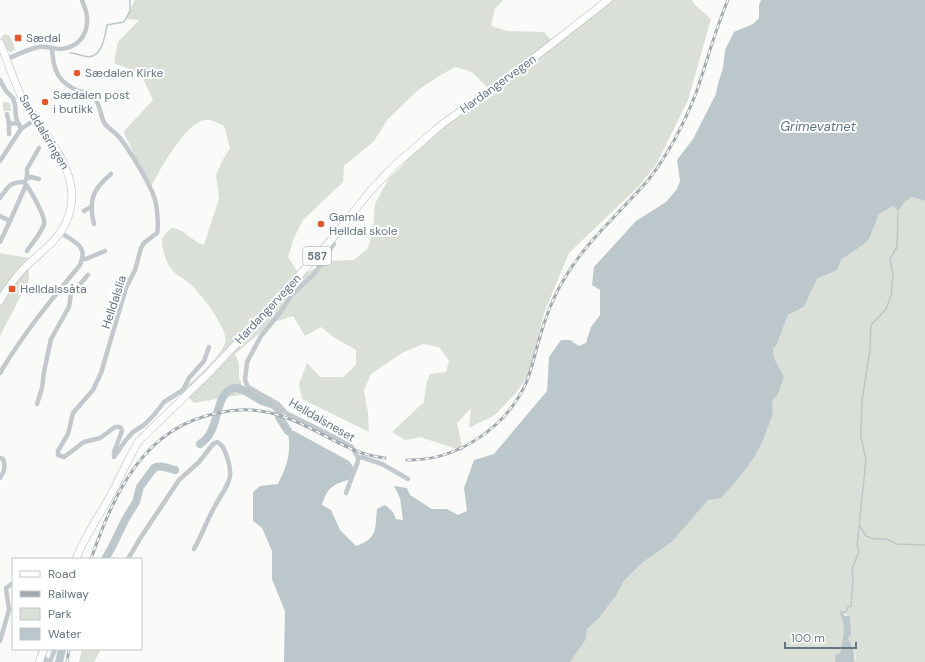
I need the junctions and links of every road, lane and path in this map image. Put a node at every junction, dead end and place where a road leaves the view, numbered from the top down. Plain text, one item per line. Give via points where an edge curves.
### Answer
1 (82, 0) edge
2 (608, 0) edge
3 (0, 43) edge
4 (52, 48) junction
5 (6, 59) junction
6 (0, 80) edge
7 (8, 114) dead end
8 (36, 119) junction
9 (18, 123) junction
10 (9, 124) junction
11 (21, 129) junction
12 (9, 134) dead end
13 (39, 148) dead end
14 (0, 162) edge
15 (111, 174) dead end
16 (39, 179) dead end
17 (26, 181) junction
18 (0, 198) edge
19 (91, 208) junction
20 (84, 211) dead end
21 (0, 216) edge
22 (10, 221) junction
23 (94, 224) dead end
24 (60, 232) junction
25 (0, 242) edge
26 (334, 244) dead end
27 (27, 251) dead end
28 (105, 251) dead end
29 (82, 259) junction
30 (308, 266) junction
31 (316, 272) junction
32 (88, 275) dead end
33 (62, 288) junction
34 (71, 294) junction
35 (0, 301) edge
36 (209, 347) dead end
37 (0, 373) edge
38 (37, 404) dead end
39 (137, 429) junction
40 (143, 436) junction
41 (0, 458) edge
42 (358, 458) junction
43 (0, 478) edge
44 (408, 479) dead end
45 (346, 493) dead end
46 (194, 549) dead end
47 (76, 558) edge
48 (129, 558) edge
49 (12, 584) edge
50 (0, 641) edge
51 (55, 650) edge
52 (41, 656) edge
53 (49, 662) edge

1 - 4 street via 87,17 84,36 73,46
2 - 30 main road, Hardangervegen / 587 via 517,72 423,139 382,177
3 - 5 main road, Sanddalsringen
4 - 5 street via 33,48
4 - 39 street, Helldalslia via 58,76 71,88 95,98 104,123 120,138 148,185 155,200 158,229 141,248 103,368 93,390 73,413 68,434 57,453 64,456 79,445 100,438 118,427 122,431 114,457
5 - 8 main road, Sanddalsringen via 18,89
6 - 9 street via 13,98
7 - 10 street
8 - 11 street
8 - 24 main road, Sanddalsringen via 62,158 70,178 71,205
9 - 10 street
9 - 11 street
10 - 12 street
11 - 14 street
13 - 17 street via 27,169
15 - 19 street via 96,189
16 - 17 street via 31,177
17 - 18 street via 9,185
17 - 22 street
17 - 27 street via 44,220
19 - 20 street
19 - 23 street
21 - 22 street
22 - 25 street
24 - 29 street via 81,248
24 - 35 main road, Sanddalsringen via 18,275
26 - 31 street, Helldalsneset
28 - 29 street
29 - 33 street
30 - 31 street
30 - 40 main road, Hardangervegen / 587 via 214,367
31 - 42 street, Helldalsneset via 291,296 259,340 247,362 245,383 254,392 278,404 286,413 348,445
32 - 34 street
33 - 34 street
33 - 37 street via 34,321
34 - 38 street via 69,308 51,339
36 - 39 street, Helldalslia via 204,361 182,390 164,402 149,420
39 - 40 street
40 - 47 main road, Hardangervegen / 587
41 - 43 street via 3,459 5,469
42 - 44 street, Helldalsneset via 382,464
42 - 45 street, Helldalsneset
46 - 48 street via 230,477 228,458 217,442 179,480
49 - 50 street via 6,588 9,610
51 - 53 street
52 - 53 street

